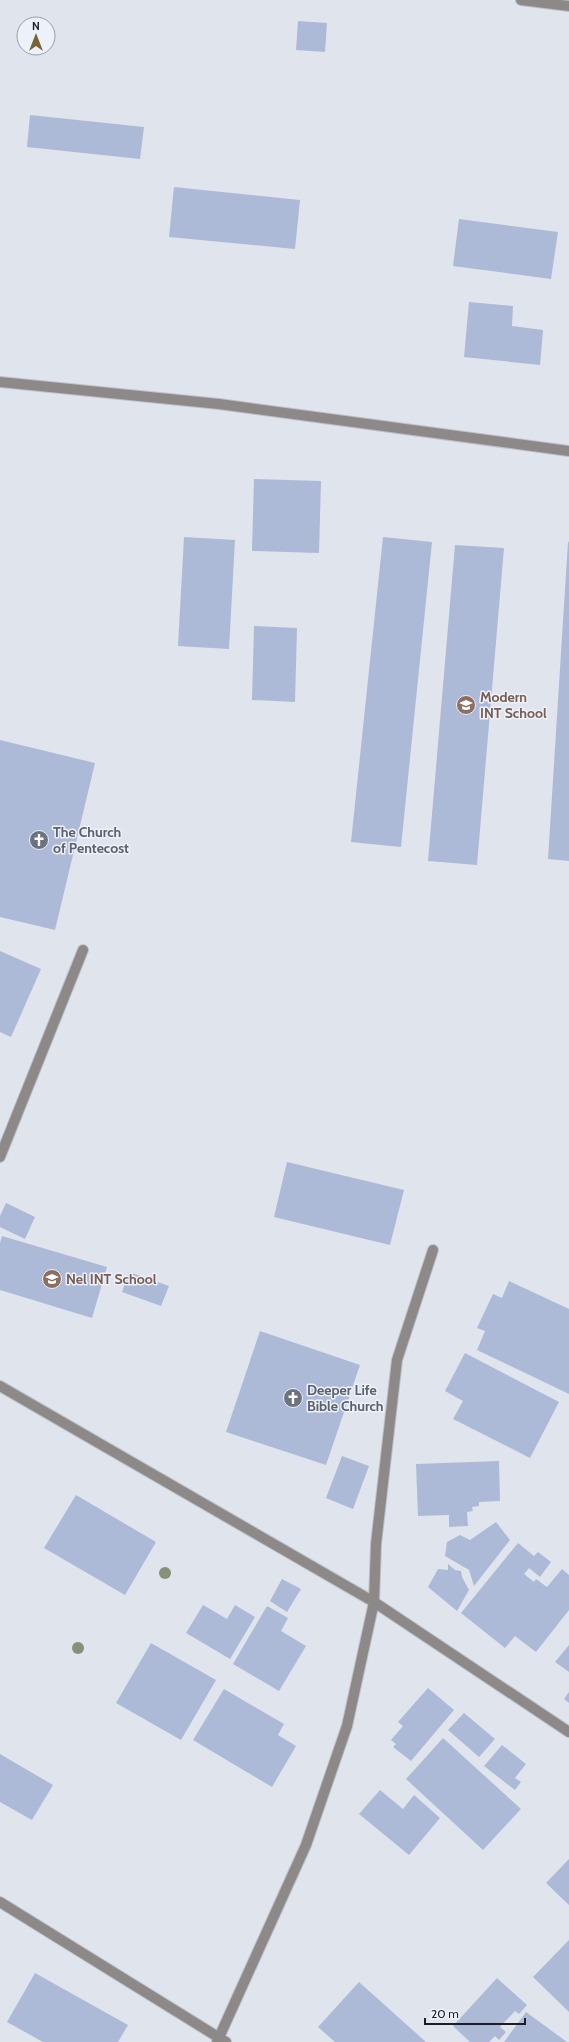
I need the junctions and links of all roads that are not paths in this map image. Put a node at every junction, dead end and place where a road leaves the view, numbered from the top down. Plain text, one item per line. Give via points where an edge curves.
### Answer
1 (521, 0) edge
2 (569, 6) edge
3 (0, 382) edge
4 (569, 451) edge
5 (83, 950) dead end
6 (0, 1157) edge
7 (433, 1250) dead end
8 (0, 1386) edge
9 (374, 1602) junction
10 (569, 1732) edge
11 (0, 1902) edge
12 (221, 2040) edge

1 - 2 street
3 - 4 street via 219,404
5 - 6 street
7 - 9 street via 397,1360 376,1544
8 - 9 street
9 - 10 street
9 - 12 street via 347,1726 306,1845
11 - 12 street

